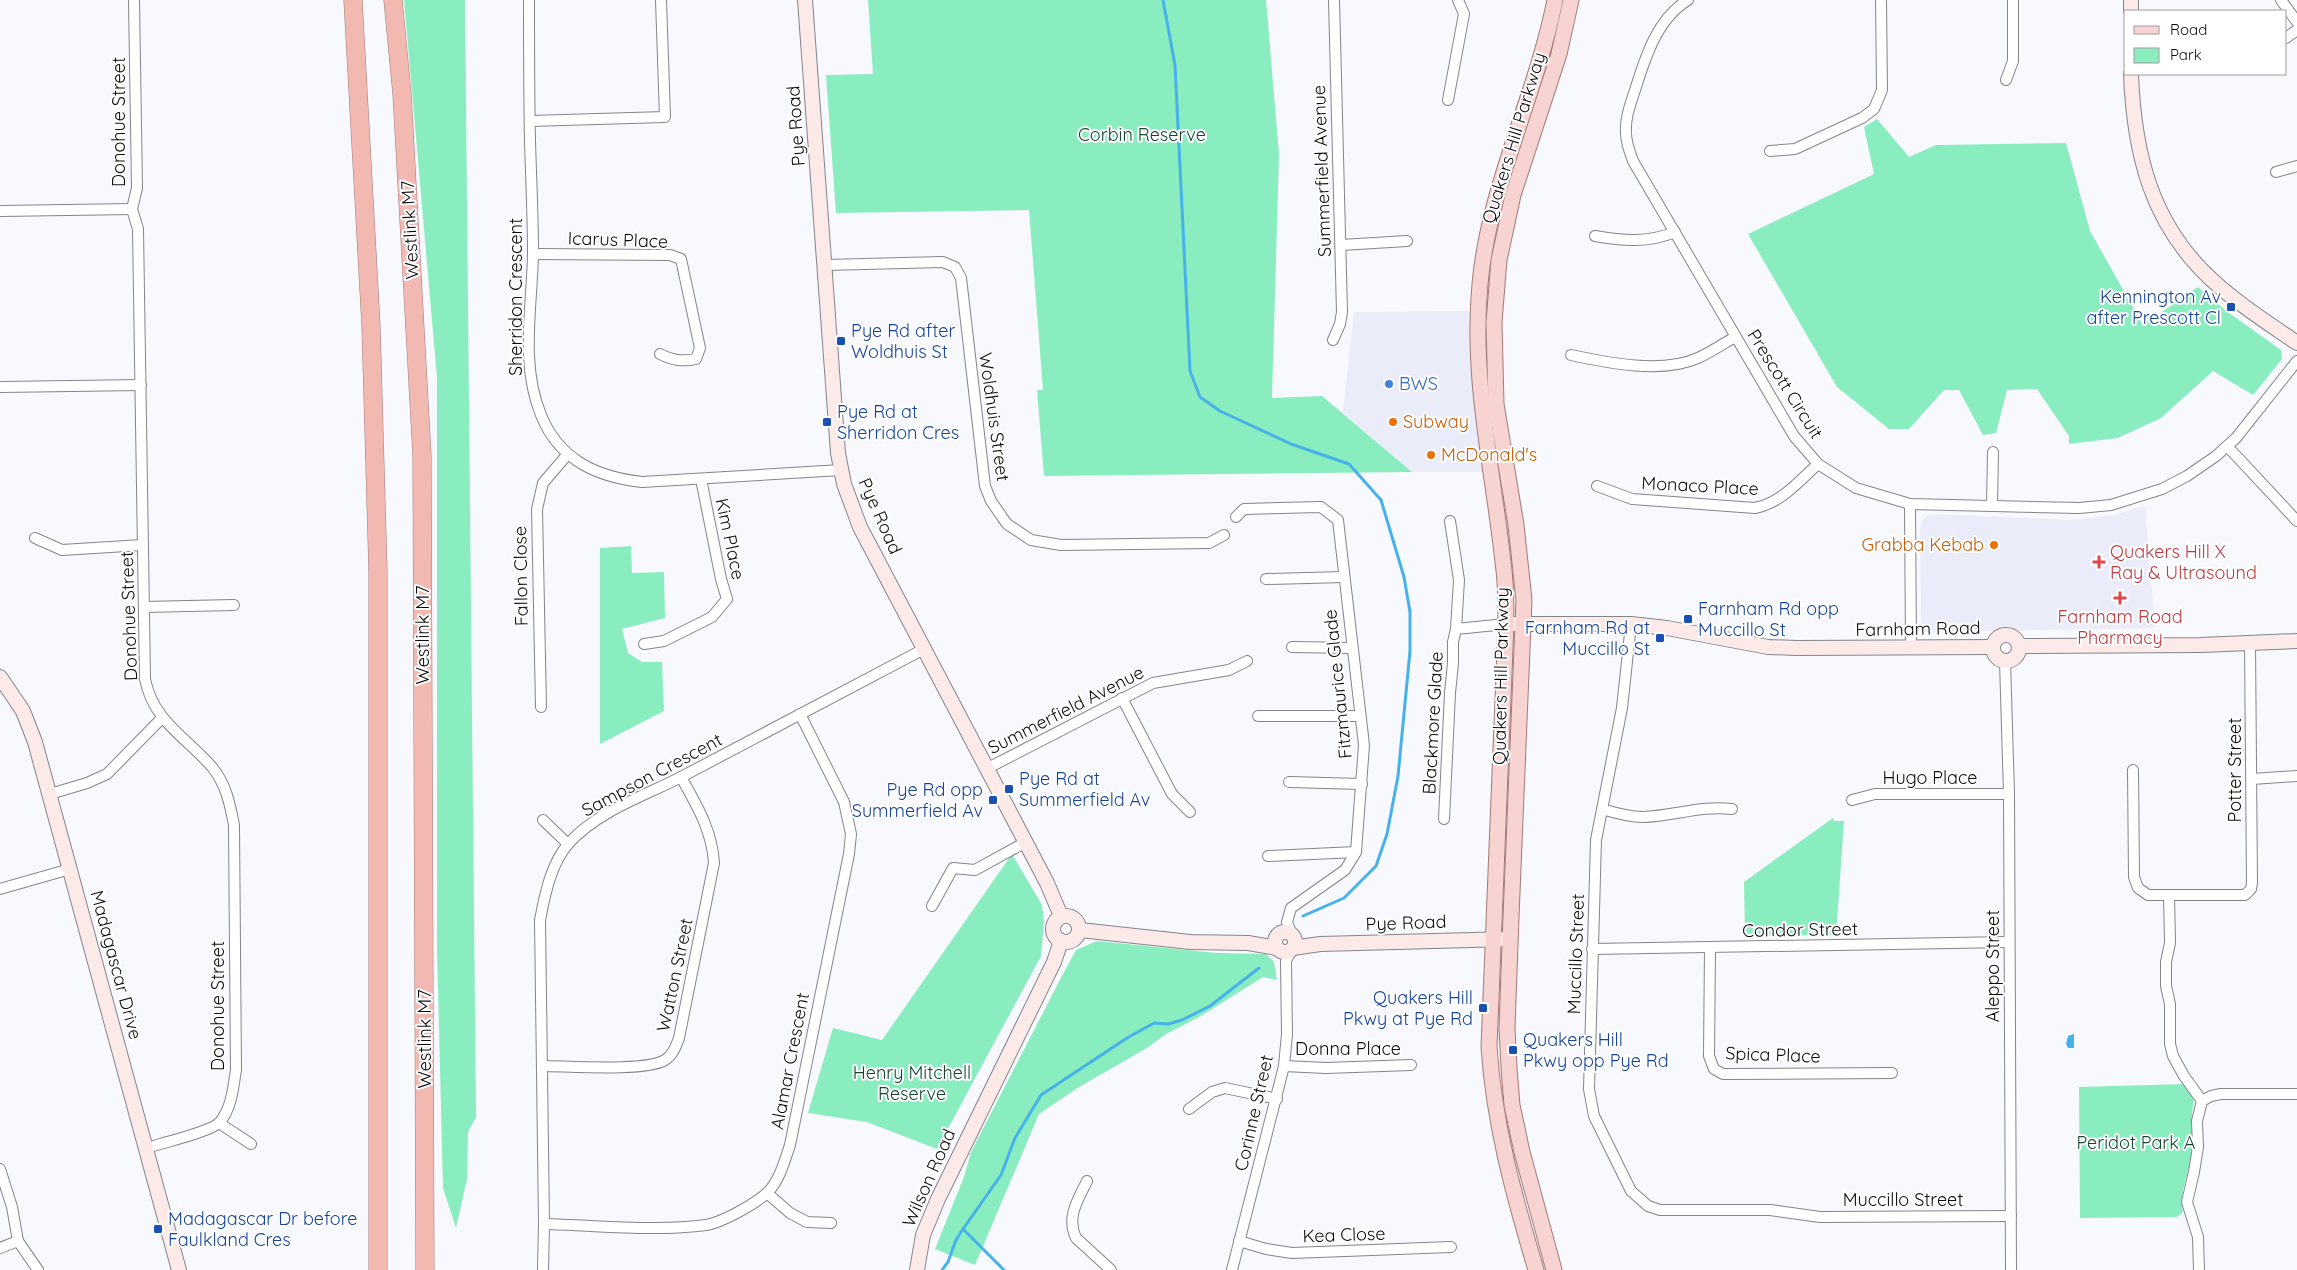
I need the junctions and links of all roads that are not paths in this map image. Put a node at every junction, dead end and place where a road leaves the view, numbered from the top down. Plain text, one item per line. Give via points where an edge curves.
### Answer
1 (134, 0) edge
2 (353, 0) edge
3 (393, 0) edge
4 (529, 0) edge
5 (662, 0) edge
6 (805, 0) edge
7 (1334, 0) edge
8 (1458, 0) edge
9 (1555, 0) edge
10 (1571, 0) edge
11 (1688, 0) edge
12 (1881, 0) edge
13 (2013, 0) edge
14 (2280, 0) edge
15 (1676, 3) edge
16 (2297, 22) edge
17 (2131, 75) edge
18 (2006, 80) dead end
19 (1448, 100) dead end
20 (530, 121) junction
21 (1770, 151) dead end
22 (2297, 166) edge
23 (2276, 172) dead end
24 (132, 209) junction
25 (0, 211) edge
26 (1675, 232) junction
27 (1595, 236) dead end
28 (1407, 241) dead end
29 (1341, 245) junction
30 (533, 254) junction
31 (825, 265) junction
32 (1735, 336) junction
33 (1333, 340) dead end
34 (2297, 343) edge
35 (660, 354) dead end
36 (1571, 355) dead end
37 (2297, 361) edge
38 (141, 385) junction
39 (0, 386) edge
40 (2228, 447) junction
41 (1993, 452) dead end
42 (567, 455) junction
43 (1818, 464) junction
44 (841, 470) junction
45 (701, 478) junction
46 (1597, 486) dead end
47 (1910, 504) junction
48 (1992, 505) junction
49 (1236, 517) dead end
50 (1450, 521) dead end
51 (2297, 521) edge
52 (1224, 535) dead end
53 (35, 538) dead end
54 (142, 545) junction
55 (1344, 577) junction
56 (1266, 579) dead end
57 (234, 605) dead end
58 (144, 607) junction
59 (1524, 623) junction
60 (1506, 624) junction
61 (1631, 624) junction
62 (1456, 625) junction
63 (2297, 641) edge
64 (2250, 643) junction
65 (644, 644) dead end
66 (2019, 646) junction
67 (1292, 647) dead end
68 (1992, 647) junction
69 (1352, 648) junction
70 (1911, 648) junction
71 (924, 649) junction
72 (1247, 661) dead end
73 (2005, 661) junction
74 (0, 677) edge
75 (1122, 698) junction
76 (541, 707) dead end
77 (800, 714) junction
78 (1258, 716) dead end
79 (1360, 716) junction
80 (162, 718) junction
81 (988, 768) junction
82 (2133, 770) dead end
83 (2297, 776) edge
84 (681, 778) junction
85 (2252, 779) junction
86 (1289, 782) dead end
87 (1362, 784) junction
88 (50, 794) junction
89 (2009, 794) junction
90 (1852, 800) dead end
91 (1602, 809) junction
92 (1732, 809) dead end
93 (1190, 812) dead end
94 (1444, 818) dead end
95 (543, 820) dead end
96 (1026, 842) junction
97 (568, 844) junction
98 (1356, 852) junction
99 (1268, 856) dead end
100 (70, 869) junction
101 (0, 889) edge
102 (2169, 895) junction
103 (932, 906) dead end
104 (1061, 916) junction
105 (1080, 930) junction
106 (1493, 939) junction
107 (1510, 939) junction
108 (1060, 941) junction
109 (1285, 942) junction
110 (2009, 942) junction
111 (1710, 948) junction
112 (1592, 949) junction
113 (1411, 1065) dead end
114 (542, 1066) junction
115 (1284, 1066) junction
116 (1892, 1073) dead end
117 (2297, 1094) edge
118 (1277, 1099) junction
119 (2202, 1101) junction
120 (1189, 1109) dead end
121 (219, 1123) junction
122 (251, 1144) dead end
123 (147, 1148) junction
124 (0, 1169) edge
125 (1087, 1181) dead end
126 (767, 1193) junction
127 (2011, 1216) junction
128 (544, 1224) junction
129 (831, 1224) dead end
130 (18, 1240) junction
131 (1239, 1241) junction
132 (1451, 1246) dead end
133 (0, 1248) edge
134 (38, 1270) edge
135 (179, 1270) edge
136 (378, 1270) edge
137 (425, 1270) edge
138 (543, 1270) edge
139 (917, 1270) edge
140 (1111, 1270) edge
141 (1232, 1270) edge
142 (1536, 1270) edge
143 (1554, 1270) edge
144 (2011, 1270) edge
145 (2199, 1270) edge

1 - 24 street, Donohue Street via 137,188
2 - 136 highway via 371,326 378,572
3 - 137 highway, Westlink M7 via 402,94 422,456
4 - 20 street, Sherridon Crescent
5 - 20 street via 665,117
6 - 31 street, Pye Road
7 - 29 street, Summerfield Avenue
8 - 19 street via 1464,14
9 - 60 main road, Quakers Hill Parkway via 1494,204 1480,284 1477,323 1484,437 1504,562
10 - 59 main road, Quakers Hill Parkway via 1559,54 1513,195 1499,260 1495,303 1496,404 1522,571
11 - 15 street, Prescott Circuit
12 - 21 street via 1882,90 1874,109 1862,118 1795,149
13 - 18 street via 2013,61
14 - 16 street
15 - 26 street, Prescott Circuit via 1646,56 1628,112 1626,130 1633,161
17 - 34 street via 2139,152 2155,200 2169,226 2189,256 2211,279
20 - 30 street, Sherridon Crescent
22 - 23 street
24 - 25 street
24 - 38 street, Donohue Street via 138,229
26 - 27 street via 1649,240
26 - 32 street, Prescott Circuit
28 - 29 street
29 - 33 street, Summerfield Avenue via 1342,312
30 - 35 street, Icarus Place via 670,255 681,259 700,348 696,359 686,361 672,360
30 - 42 street, Sherridon Crescent via 528,346 530,376 541,416
31 - 44 street, Pye Road
31 - 52 street, Woldhuis Street via 959,263 985,486 1007,524 1031,540 1061,545 1209,543
32 - 36 street via 1699,357 1677,364 1625,366
32 - 43 street, Prescott Circuit via 1794,436
37 - 40 street, Prescott Circuit
38 - 39 street
38 - 54 street, Donohue Street
40 - 48 street, Prescott Circuit via 2176,482 2111,505 2078,508
40 - 51 street
41 - 48 street
42 - 45 street, Sherridon Crescent via 605,476 624,480
42 - 76 street, Fallon Close via 543,483 536,509
43 - 46 street, Monaco Place via 1779,499 1755,508 1632,499
43 - 47 street, Prescott Circuit via 1856,488
44 - 45 street, Sherridon Crescent
44 - 71 street, Pye Road via 853,512
45 - 65 street, Kim Place via 720,578 728,599 712,617 664,641
47 - 48 street, Prescott Circuit
47 - 70 street
49 - 55 street, Fitzmaurice Glade via 1244,509 1321,507 1338,520
50 - 62 street, Blackmore Glade via 1458,584
53 - 54 street via 62,550
54 - 58 street, Donohue Street
55 - 56 street
55 - 69 street, Fitzmaurice Glade
57 - 58 street
58 - 80 street, Donohue Street via 148,695
59 - 60 street, Farnham Road
59 - 61 street, Farnham Road
59 - 107 main road, Quakers Hill Parkway
60 - 62 street, Farnham Road
60 - 106 main road, Quakers Hill Parkway
61 - 70 street, Farnham Road via 1768,647
61 - 91 street, Muccillo Street via 1622,708
62 - 94 street, Blackmore Glade
63 - 64 street
64 - 66 street
64 - 85 street, Potter Street
66 - 68 street via 2014,637 2007,634 1996,639
66 - 73 street via 2016,657
67 - 69 street
68 - 70 street, Farnham Road
68 - 73 street via 1997,658
69 - 79 street, Fitzmaurice Glade
71 - 77 street, Sampson Crescent
71 - 81 street, Pye Road
72 - 75 street, Summerfield Avenue via 1229,670 1162,680
73 - 89 street, Aleppo Street
74 - 88 street, Madagascar Drive via 27,720
75 - 81 street, Summerfield Avenue
75 - 93 street via 1172,794
77 - 84 street, Sampson Crescent
77 - 126 street, Alamar Crescent via 844,802 851,834 790,1145
78 - 79 street
79 - 87 street, Fitzmaurice Glade via 1364,744
80 - 88 street via 107,774 87,784
80 - 121 street, Donohue Street via 213,768 228,794 234,825 236,1070 232,1100
81 - 96 street, Pye Road
82 - 102 street via 2134,877 2138,888 2148,895
83 - 85 street
84 - 97 street, Sampson Crescent via 609,812
84 - 114 street, Watton Street via 709,828 714,862 674,1051 665,1060 635,1066
85 - 102 street, Potter Street via 2251,889 2245,895
86 - 87 street
87 - 98 street, Fitzmaurice Glade
88 - 100 street, Madagascar Drive
89 - 90 street, Hugo Place via 1875,794
89 - 110 street, Aleppo Street
91 - 92 street via 1646,817 1708,807
91 - 112 street, Muccillo Street via 1596,840
95 - 97 street
96 - 103 street via 974,870 953,868
96 - 104 street, Pye Road
97 - 114 street, Sampson Crescent via 545,892 540,920
98 - 99 street
98 - 109 street, Fitzmaurice Glade via 1345,870 1291,908
100 - 101 street
100 - 123 street, Madagascar Drive
102 - 119 street via 2170,943 2166,986 2170,1004 2170,1044 2184,1076
104 - 105 street via 1074,918
104 - 108 street via 1053,926 1054,935
105 - 108 street via 1073,940
105 - 109 street, Pye Road via 1190,942
106 - 107 street, Pye Road
106 - 109 street, Pye Road via 1320,944
106 - 142 main road, Quakers Hill Parkway via 1490,1047 1494,1098 1502,1146
107 - 143 main road, Quakers Hill Parkway via 1507,1028 1512,1105
108 - 139 street, Wilson Road via 1054,962 938,1199 923,1235
109 - 115 street, Corinne Street via 1287,1026
110 - 111 street, Condor Street
110 - 127 street, Aleppo Street
111 - 112 street, Condor Street
111 - 116 street, Spica Place via 1709,1056 1714,1069 1724,1074
112 - 127 street, Muccillo Street via 1589,1089 1594,1116 1631,1191 1648,1206 1660,1210 1770,1210 1820,1216
113 - 115 street, Donna Place
114 - 128 street, Sampson Crescent
115 - 118 street, Corinne Street
117 - 119 street via 2222,1094
118 - 120 street via 1225,1088 1212,1092
118 - 131 street, Corinne Street
119 - 145 street via 2197,1121 2196,1159 2187,1202 2198,1237
121 - 122 street
121 - 123 street
123 - 135 street, Madagascar Drive
124 - 130 street via 12,1206
125 - 140 street via 1071,1217 1073,1232
126 - 128 street, Alamar Crescent via 708,1225
126 - 129 street via 790,1213 807,1222
127 - 144 street, Aleppo Street
128 - 138 street, Sampson Crescent
130 - 133 street
130 - 134 street
131 - 132 street, Kea Close via 1292,1253
131 - 141 street, Corinne Street

